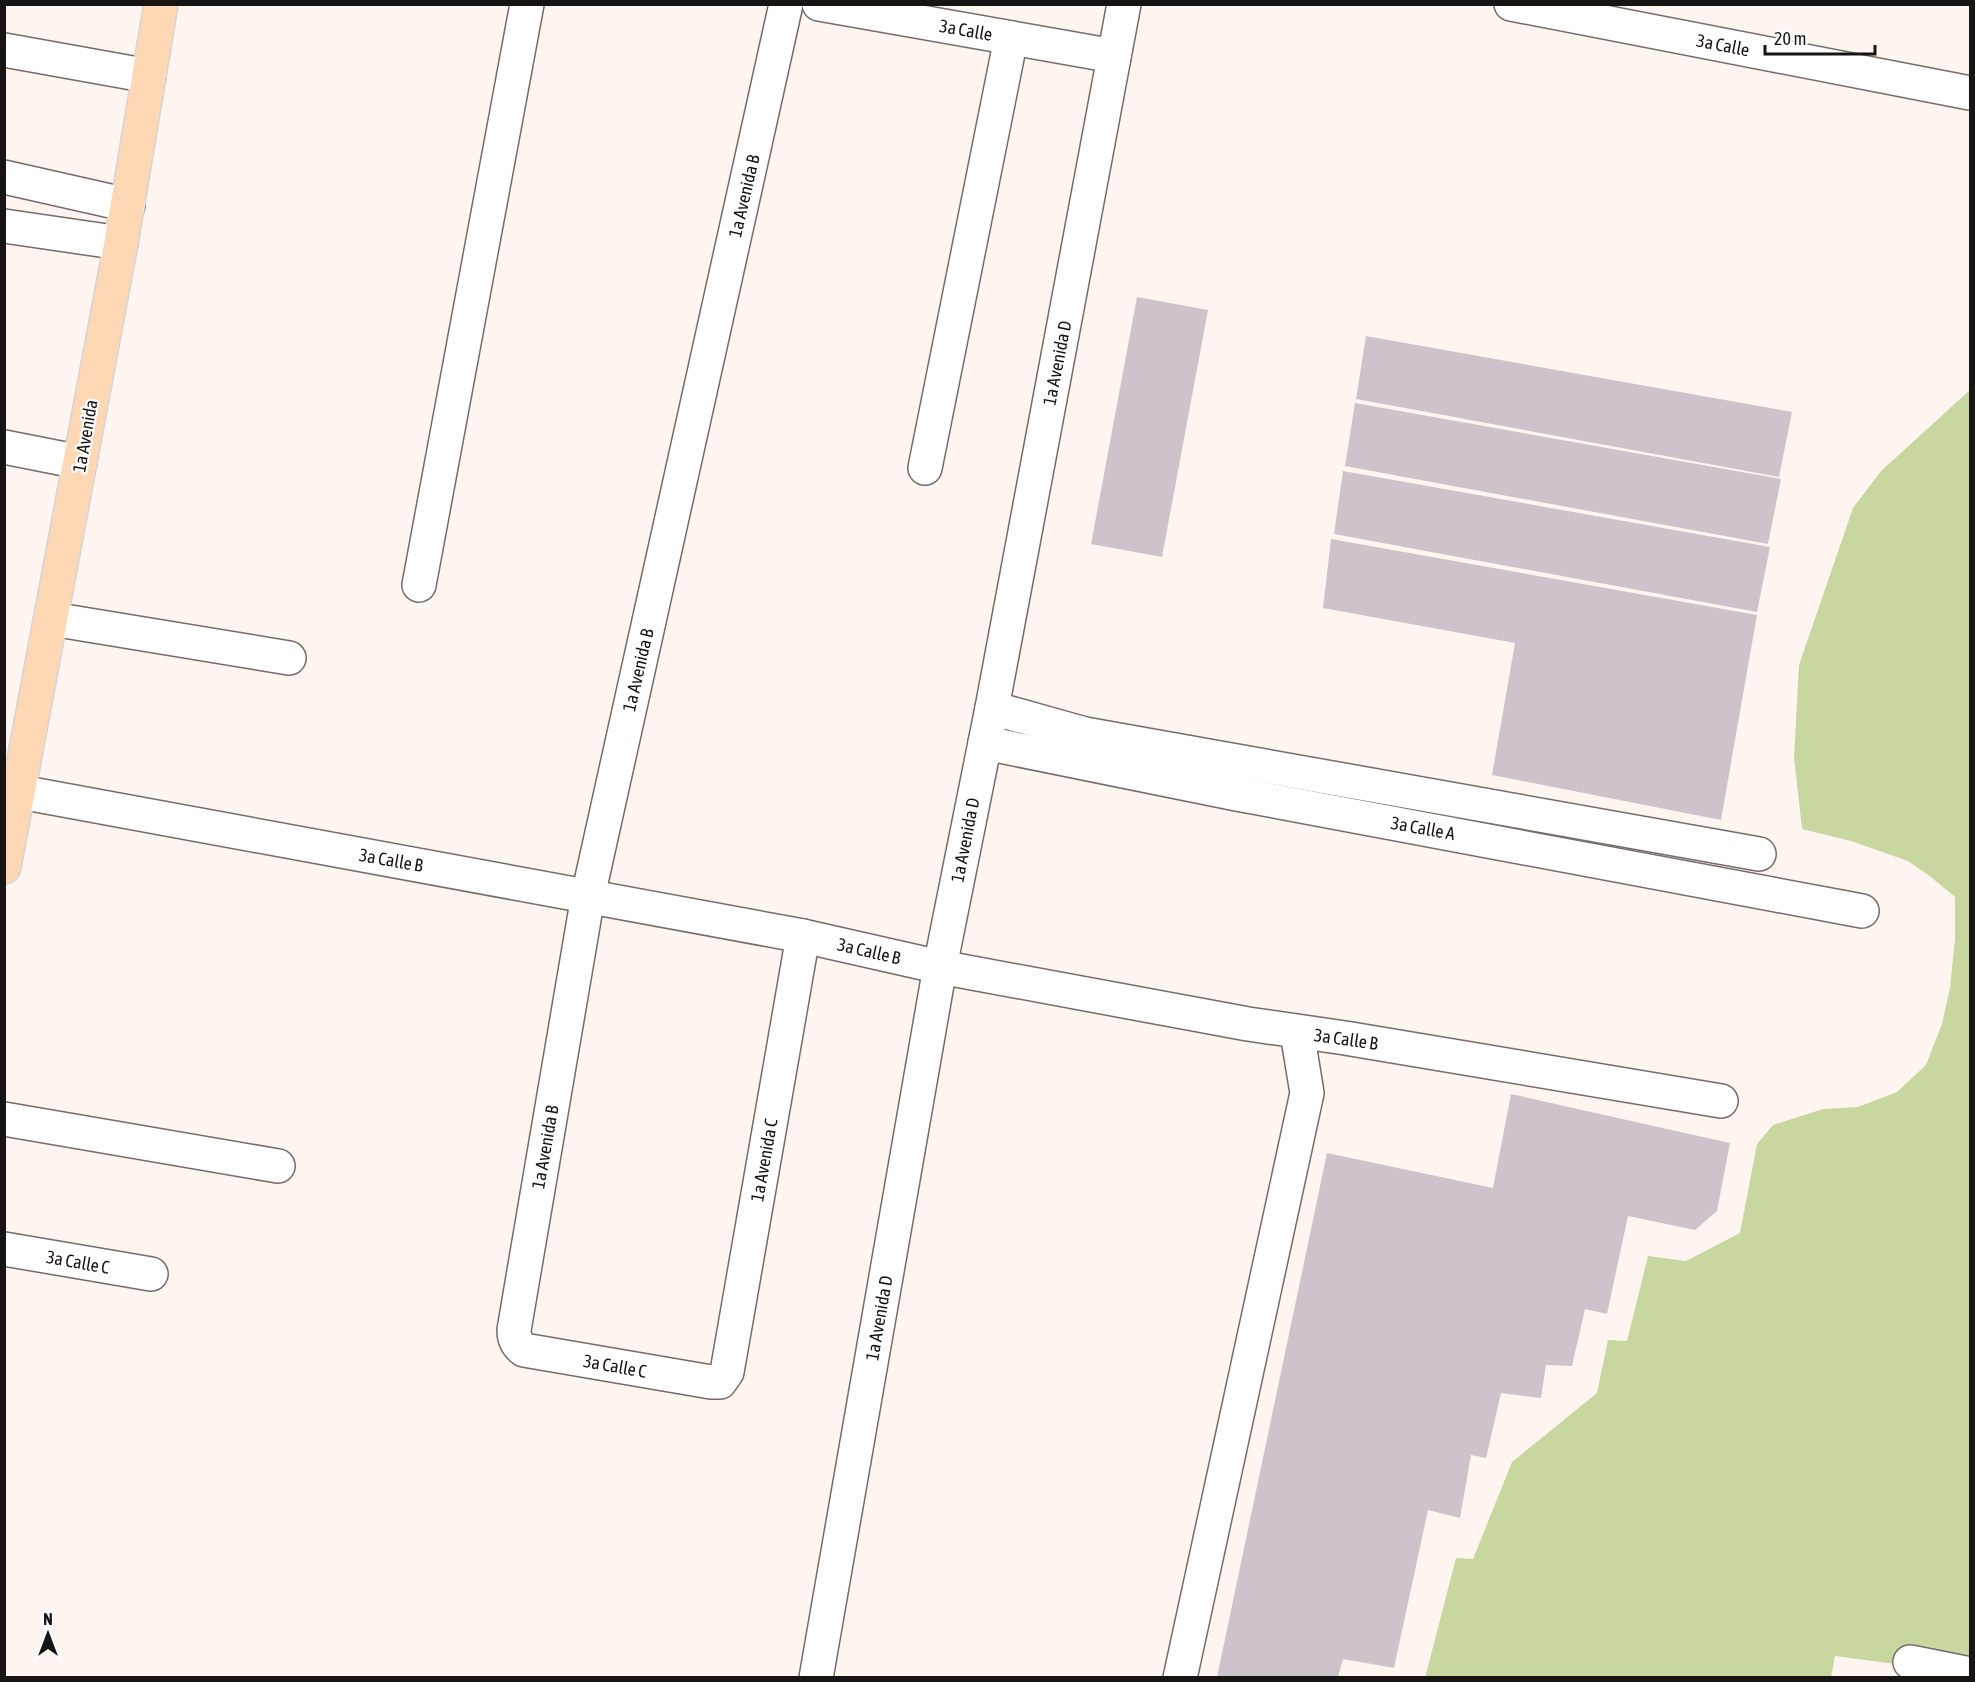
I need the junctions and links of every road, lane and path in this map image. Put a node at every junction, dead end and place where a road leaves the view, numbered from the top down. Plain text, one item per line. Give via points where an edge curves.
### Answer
1 (161, 4) edge
2 (527, 4) edge
3 (786, 4) edge
4 (819, 4) edge
5 (1124, 4) edge
6 (1510, 4) edge
7 (964, 17) edge
8 (1011, 38) junction
9 (4, 50) edge
10 (1114, 56) junction
11 (149, 76) junction
12 (1971, 93) edge
13 (4, 177) edge
14 (128, 205) junction
15 (4, 226) edge
16 (121, 243) junction
17 (4, 447) edge
18 (80, 462) junction
19 (925, 468) dead end
20 (419, 585) dead end
21 (52, 619) junction
22 (289, 658) dead end
23 (992, 708) junction
24 (985, 743) junction
25 (11, 791) edge
26 (1759, 854) dead end
27 (4, 867) edge
28 (588, 896) junction
29 (1862, 911) dead end
30 (803, 936) junction
31 (940, 967) junction
32 (1297, 1032) junction
33 (1720, 1101) dead end
34 (4, 1119) edge
35 (278, 1166) dead end
36 (4, 1249) edge
37 (151, 1274) dead end
38 (516, 1341) joint
39 (720, 1382) joint
40 (1910, 1662) dead end
41 (1971, 1674) edge
42 (816, 1677) edge
43 (1180, 1677) edge

1 - 11 main road, 1a Avenida
2 - 20 street
3 - 28 street, 1a Avenida B
4 - 7 street, 3a Calle
5 - 10 street, 1a Avenida D
6 - 12 street, 3a Calle
7 - 8 street, 3a Calle
8 - 10 street, 3a Calle
8 - 19 street
9 - 11 street
10 - 23 street, 1a Avenida D
11 - 14 main road, 1a Avenida
13 - 14 street
14 - 16 main road, 1a Avenida
15 - 16 street
16 - 18 main road, 1a Avenida
17 - 18 street
18 - 21 main road, 1a Avenida
21 - 22 street
21 - 25 main road, 1a Avenida
23 - 24 street, 1a Avenida D
23 - 26 street via 1085,734
24 - 29 street, 3a Calle A
24 - 31 street, 1a Avenida D
25 - 27 main road, 1a Avenida
25 - 28 street, 3a Calle B
28 - 30 street, 3a Calle B
28 - 38 street, 1a Avenida B via 514,1330
30 - 31 street, 3a Calle B
30 - 39 street, 1a Avenida C via 727,1372
31 - 32 street, 3a Calle B
31 - 42 street, 1a Avenida D
32 - 33 street, 3a Calle B
32 - 43 street via 1307,1093
34 - 35 street
36 - 37 street, 3a Calle C
38 - 39 street, 3a Calle C via 524,1350
40 - 41 street

